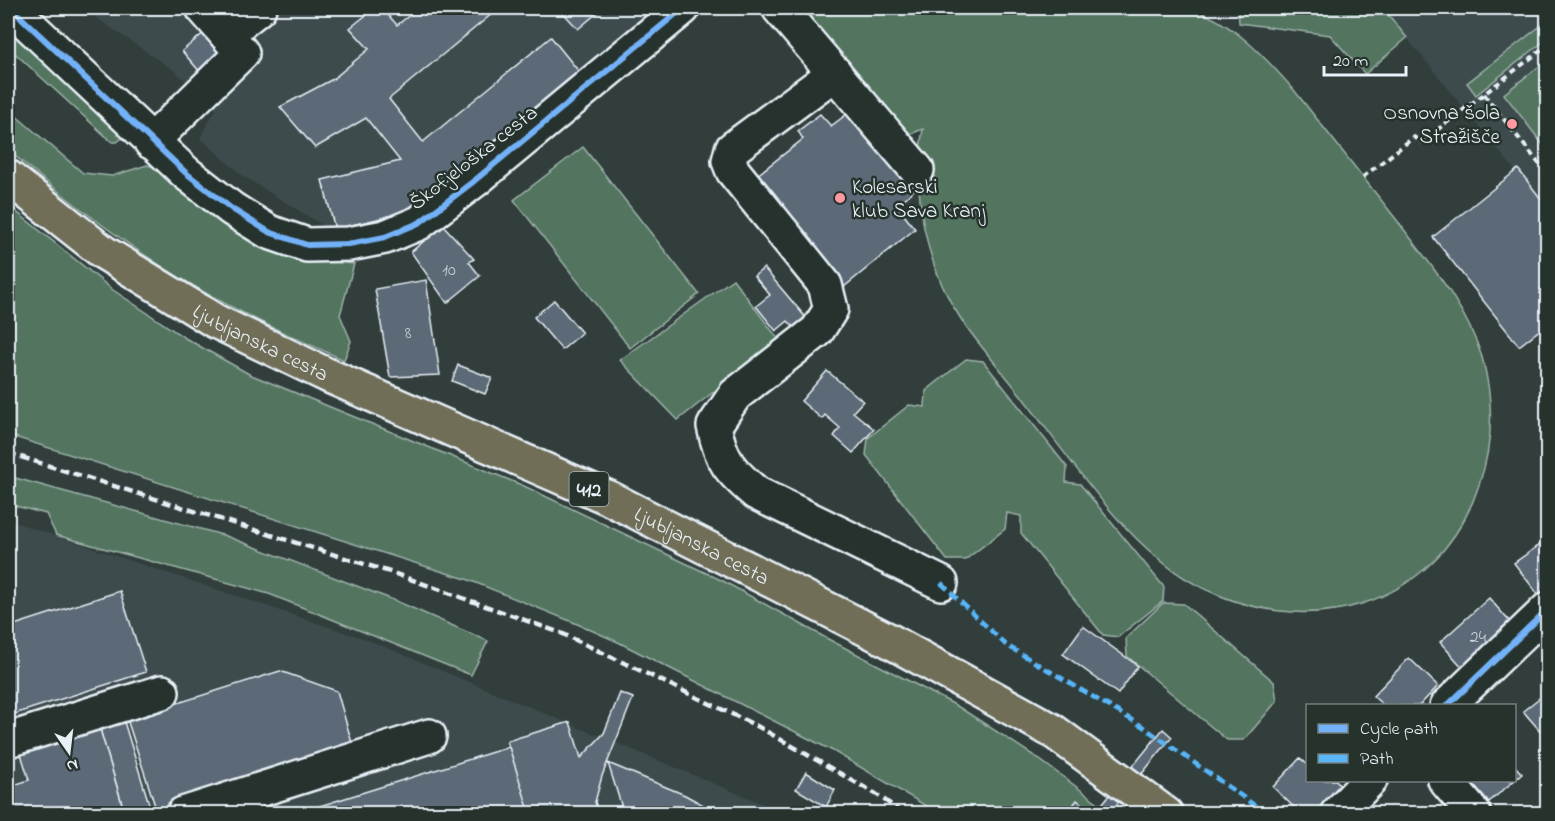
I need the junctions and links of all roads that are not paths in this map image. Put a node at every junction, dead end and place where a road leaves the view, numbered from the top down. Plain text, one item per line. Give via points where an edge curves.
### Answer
1 (11, 8) edge
2 (203, 8) edge
3 (259, 8) edge
4 (683, 8) edge
5 (779, 8) edge
6 (226, 34) junction
7 (835, 73) junction
8 (151, 142) junction
9 (917, 170) dead end
10 (8, 177) edge
11 (941, 582) dead end
12 (1548, 609) edge
13 (162, 692) dead end
14 (1448, 704) edge
15 (429, 736) dead end
16 (8, 740) edge
17 (1368, 782) edge
18 (1447, 782) edge
19 (183, 813) edge
20 (1166, 813) edge
21 (1337, 813) edge
22 (1474, 813) edge

1 - 8 street, Škofjeloška cesta
2 - 6 street
3 - 6 street
4 - 8 street, Škofjeloška cesta via 474,181 419,223 384,237 349,244 307,245 268,232 196,181
5 - 7 street
6 - 8 street via 242,53
7 - 9 street
7 - 11 street via 732,149 729,161 733,171 825,285 831,309 817,331 735,395 714,426 719,450 731,472 756,493
10 - 20 main road, Ljubljanska cesta / 412 via 104,252 215,321 327,375 609,498 880,636 1053,731
12 - 14 street
13 - 16 street
15 - 19 street
17 - 21 street
18 - 22 street

